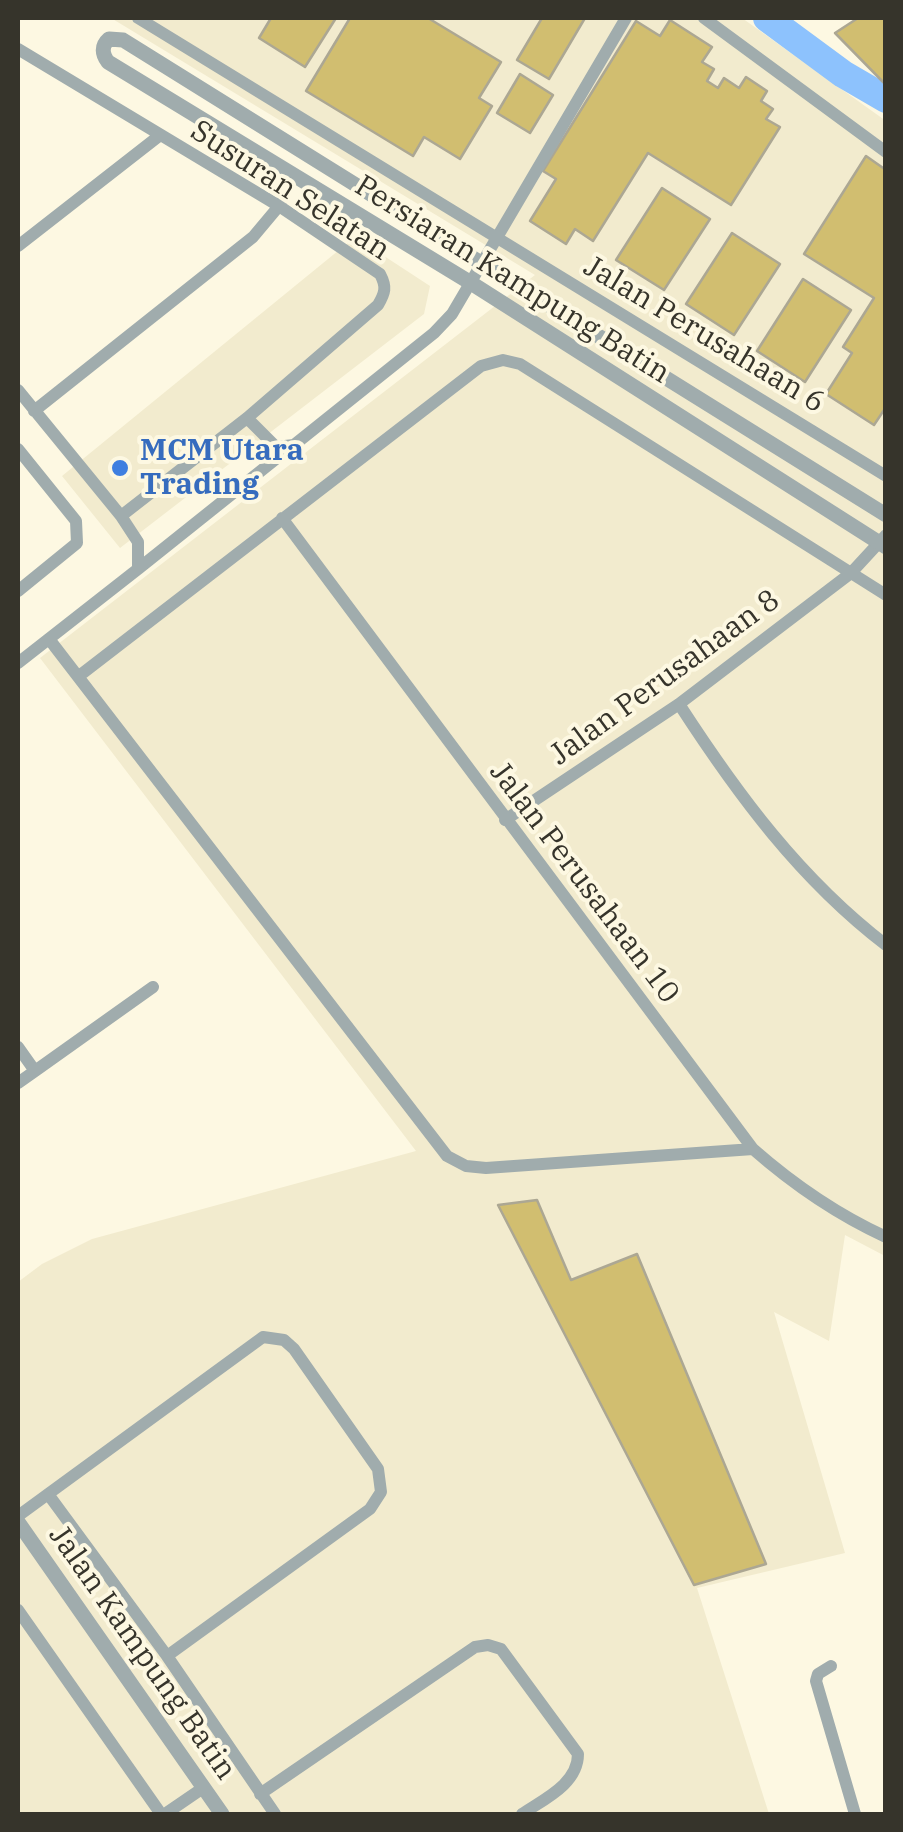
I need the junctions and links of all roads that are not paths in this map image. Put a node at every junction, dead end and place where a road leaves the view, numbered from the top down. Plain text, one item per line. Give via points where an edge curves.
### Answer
1 (138, 18) edge
2 (626, 18) edge
3 (704, 18) edge
4 (18, 49) edge
5 (159, 136) junction
6 (886, 152) edge
7 (293, 177) junction
8 (279, 206) junction
9 (496, 238) junction
10 (18, 246) edge
11 (483, 261) junction
12 (471, 282) junction
13 (18, 390) edge
14 (34, 410) junction
15 (247, 418) junction
16 (294, 444) junction
17 (18, 449) edge
18 (886, 476) edge
19 (886, 515) edge
20 (121, 516) junction
21 (282, 518) junction
22 (884, 542) edge
23 (138, 568) junction
24 (851, 574) junction
25 (18, 592) edge
26 (886, 595) edge
27 (50, 639) junction
28 (18, 663) edge
29 (78, 676) junction
30 (679, 704) junction
31 (505, 820) junction
32 (886, 945) edge
33 (153, 987) dead end
34 (18, 1047) edge
35 (35, 1071) junction
36 (18, 1083) edge
37 (754, 1149) junction
38 (886, 1237) edge
39 (48, 1494) junction
40 (18, 1519) edge
41 (18, 1610) edge
42 (167, 1656) junction
43 (831, 1666) dead end
44 (203, 1788) junction
45 (260, 1794) junction
46 (163, 1814) edge
47 (222, 1814) edge
48 (275, 1814) edge
49 (522, 1814) edge
50 (855, 1814) edge

1 - 9 street, Jalan Perusahaan 6
2 - 9 street
3 - 6 street
4 - 5 street, Susuran Selatan
5 - 8 street, Susuran Selatan
5 - 10 street
7 - 8 street
7 - 11 street, Persiaran Kampung Batin via 108,62 104,43 123,40
7 - 12 street, Persiaran Kampung Batin
8 - 14 street via 253,237
8 - 15 street, Susuran Selatan via 380,274 384,293
9 - 11 street
9 - 18 street, Jalan Perusahaan 6
11 - 12 street
11 - 19 street, Persiaran Kampung Batin
12 - 16 street via 434,333
12 - 22 street, Persiaran Kampung Batin
13 - 14 street
14 - 20 street
15 - 16 street via 276,447
15 - 20 street, Susuran Selatan
16 - 23 street
17 - 25 street via 78,530 77,542
20 - 23 street via 138,542
21 - 24 street via 481,366 504,360
21 - 29 street
21 - 31 street, Jalan Perusahaan 10
22 - 24 street, Jalan Perusahaan 8
23 - 27 street
24 - 26 street
24 - 30 street, Jalan Perusahaan 8
27 - 28 street
27 - 29 street
29 - 37 street via 447,1156 486,1168
30 - 31 street, Jalan Perusahaan 8
30 - 32 street via 788,856
31 - 37 street, Jalan Perusahaan 10
33 - 35 street
34 - 35 street
35 - 36 street
37 - 38 street, Jalan Perusahaan 10 via 803,1190
39 - 40 street
39 - 42 street
39 - 42 street via 263,1337 294,1349 378,1469 380,1492 370,1508
40 - 44 street, Jalan Kampung Batin
41 - 46 street
42 - 45 street
43 - 50 street via 816,1681
44 - 46 street
44 - 47 street, Jalan Kampung Batin
45 - 48 street
45 - 49 street via 475,1647 488,1645 502,1649 578,1754 572,1778

